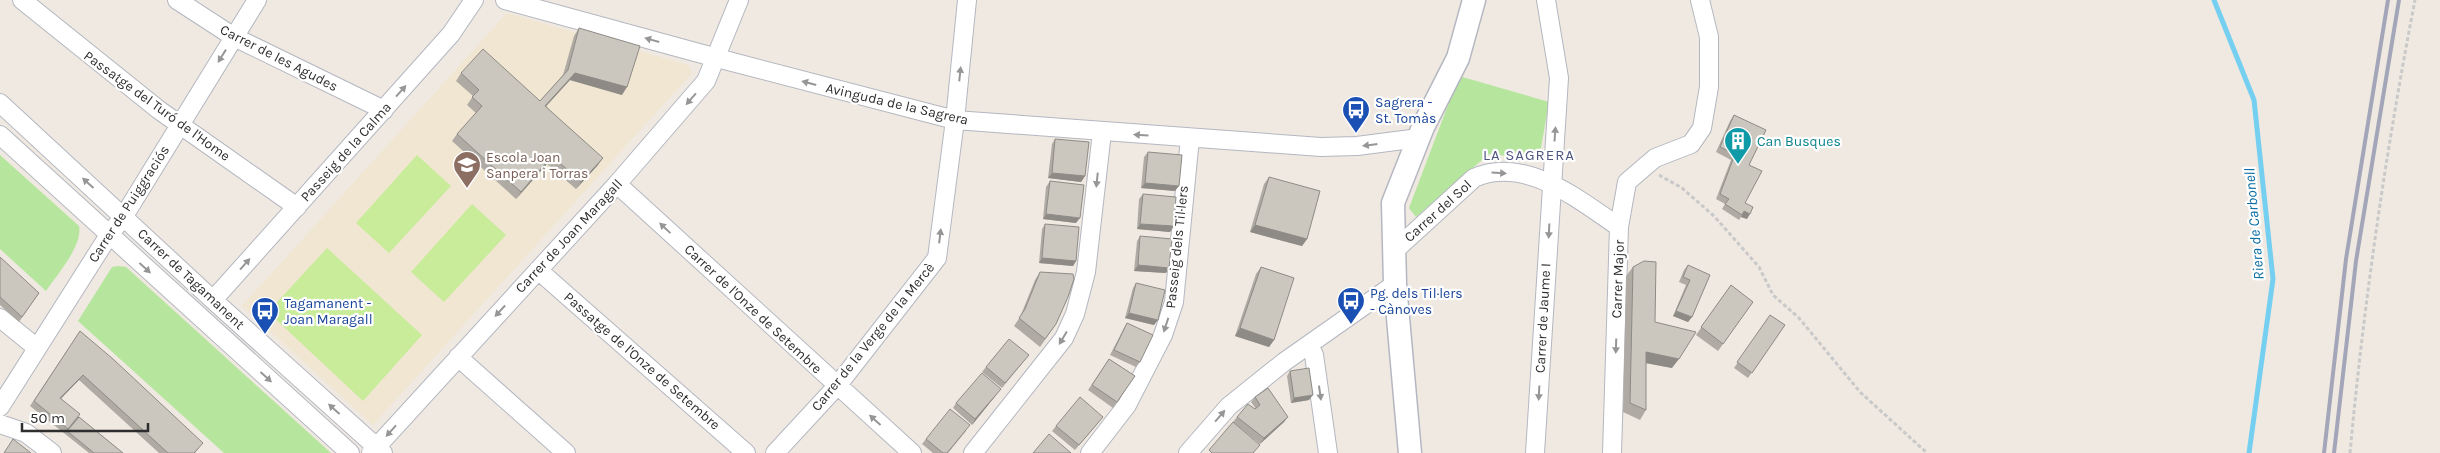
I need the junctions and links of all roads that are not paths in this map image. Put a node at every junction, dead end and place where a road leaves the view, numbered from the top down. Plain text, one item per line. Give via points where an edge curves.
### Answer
1 (22, 0) edge
2 (177, 0) edge
3 (257, 0) edge
4 (474, 0) edge
5 (505, 0) edge
6 (739, 0) edge
7 (967, 0) edge
8 (1546, 0) edge
9 (1700, 0) edge
10 (1474, 1) edge
11 (234, 37) junction
12 (717, 58) junction
13 (0, 103) edge
14 (384, 110) junction
15 (955, 120) junction
16 (180, 125) junction
17 (1102, 132) junction
18 (0, 135) edge
19 (1190, 138) junction
20 (1419, 138) junction
21 (1552, 183) junction
22 (618, 184) junction
23 (297, 206) junction
24 (124, 216) junction
25 (1619, 227) junction
26 (109, 235) junction
27 (1393, 252) junction
28 (538, 270) junction
29 (1395, 284) junction
30 (213, 300) junction
31 (0, 318) edge
32 (1310, 345) junction
33 (37, 348) junction
34 (458, 357) junction
35 (837, 386) junction
36 (0, 407) edge
37 (0, 424) edge
38 (377, 451) edge
39 (52, 453) edge
40 (350, 453) edge
41 (566, 453) edge
42 (746, 453) edge
43 (775, 453) edge
44 (912, 453) edge
45 (973, 453) edge
46 (1090, 453) edge
47 (1188, 453) edge
48 (1328, 453) edge
49 (1410, 453) edge
50 (1535, 453) edge
51 (1612, 453) edge

1 - 16 street, Passatge del Turó de l'Home via 101,66
2 - 11 street, Carrer de les Agudes
3 - 11 street, Carrer de Puiggraciós
14 -> 4 street, Passeig de la Calma via 451,34
12 -> 5 street, Avinguda de la Sagrera
6 - 12 street, Carrer de Joan Maragall
15 -> 7 street, Carrer de la Verge de la Mercè
21 -> 8 street, Carrer de Jaume I via 1559,78
9 - 25 street, Carrer Major via 1709,37 1709,87 1702,128 1691,144 1655,158 1627,182
10 - 20 street via 1458,58
11 - 14 street, Carrer de les Agudes
11 -> 16 street, Carrer de Puiggraciós
15 -> 12 street, Avinguda de la Sagrera
12 -> 22 street, Carrer de Joan Maragall via 706,82
24 -> 13 street, Carrer de Tagamanent
14 - 23 street, Passeig de la Calma
15 - 17 street, Avinguda de la Sagrera
35 -> 15 street, Carrer de la Verge de la Mercè via 937,258
16 - 23 street, Passatge del Turó de l'Home
16 - 24 street, Carrer de Puiggraciós
19 -> 17 street, Avinguda de la Sagrera
17 -> 45 street via 1086,272 1075,314 1064,338
18 - 26 street, Carrer de Tagamanent
20 -> 19 street, Avinguda de la Sagrera via 1321,147
19 -> 46 street, Passeig dels Til·lers via 1171,310 1152,359 1127,405
20 - 27 street via 1393,203
21 - 25 street, Carrer del Sol
27 -> 21 street, Carrer del Sol via 1474,178 1487,172
21 -> 50 street, Carrer de Jaume I
22 - 28 street, Carrer de Joan Maragall
35 -> 22 street, Carrer de l'Onze de Setembre
30 -> 23 street, Passeig de la Calma
24 - 26 street, Carrer de Puiggraciós
24 - 30 street, Carrer de Tagamanent
25 -> 51 street, Carrer Major
26 - 33 street, Carrer de Puiggraciós
26 -> 40 street, Carrer de Tagamanent
27 - 29 street
28 -> 34 street, Carrer de Joan Maragall
28 - 42 street, Passatge de l'Onze de Setembre
29 - 32 street
29 - 49 street
38 -> 30 street, Carrer de Tagamanent
31 - 33 street
47 -> 32 street via 1229,406
32 -> 48 street
33 - 36 street, Carrer de Puiggraciós
34 -> 38 street, Carrer de Joan Maragall
34 - 41 street
35 - 43 street, Carrer de la Verge de la Mercè
44 -> 35 street, Carrer de l'Onze de Setembre
37 - 39 street via 26,433

